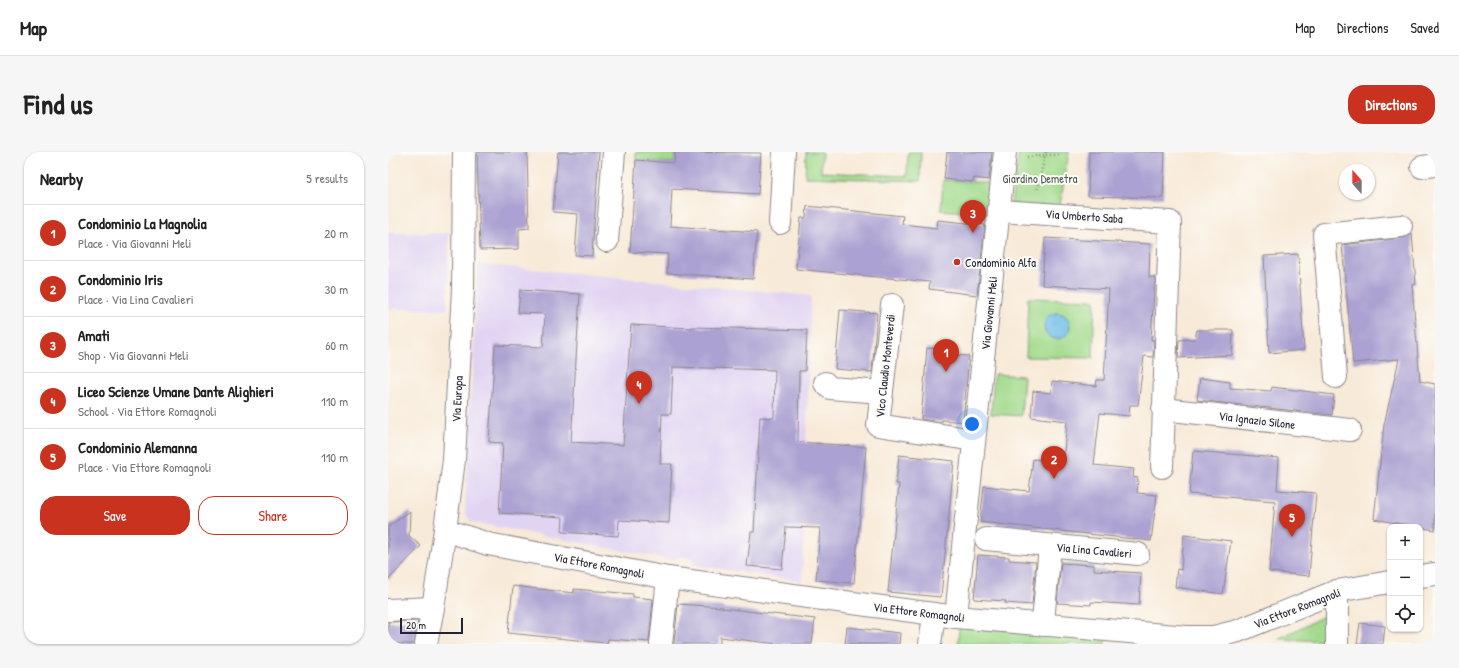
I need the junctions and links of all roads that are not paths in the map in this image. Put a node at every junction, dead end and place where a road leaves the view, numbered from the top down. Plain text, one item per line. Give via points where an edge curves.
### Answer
1 (464, 152) edge
2 (614, 152) edge
3 (784, 152) edge
4 (1005, 156) edge
5 (999, 211) junction
6 (780, 223) dead end
7 (1401, 226) dead end
8 (607, 241) dead end
9 (892, 305) dead end
10 (1336, 377) dead end
11 (825, 383) dead end
12 (882, 392) junction
13 (1163, 409) junction
14 (1350, 430) dead end
15 (974, 440) junction
16 (1162, 467) dead end
17 (445, 530) junction
18 (986, 540) dead end
19 (1050, 546) junction
20 (1138, 554) dead end
21 (1435, 574) edge
22 (1423, 576) edge
23 (668, 578) junction
24 (1387, 583) edge
25 (1337, 591) junction
26 (434, 608) junction
27 (388, 610) edge
28 (934, 615) junction
29 (956, 617) junction
30 (1044, 625) junction
31 (1244, 638) edge
32 (426, 644) edge
33 (661, 644) edge
34 (930, 644) edge
35 (1337, 644) edge

1 - 17 street, Via Europa via 463,289 454,460
2 - 8 street
3 - 6 street
4 - 5 street, Via Giovanni Meli
5 - 13 street, Via Umberto Saba via 1170,222
5 - 15 street, Via Giovanni Meli
7 - 10 street via 1324,234
9 - 12 street, Vico Claudio Monteverdi
11 - 12 street via 830,388
12 - 15 street, Vico Claudio Monteverdi via 878,425
13 - 14 street, Via Ignazio Silone
13 - 16 street
15 - 29 street, Via Giovanni Meli
17 - 23 street, Via Ettore Romagnoli via 488,544
17 - 26 street, Via Europa
18 - 19 street, Via Lina Cavalieri
19 - 20 street, Via Lina Cavalieri
19 - 30 street, Via Lina Cavalieri
21 - 22 street
23 - 28 street, Via Ettore Romagnoli
23 - 33 street
24 - 25 street, Via Ettore Romagnoli
25 - 31 street, Via Ettore Romagnoli
25 - 35 street
26 - 27 street
26 - 32 street, Via Europa
28 - 29 street, Via Ettore Romagnoli
28 - 34 street
29 - 30 street, Via Ettore Romagnoli
30 - 31 street, Via Ettore Romagnoli via 1187,637

